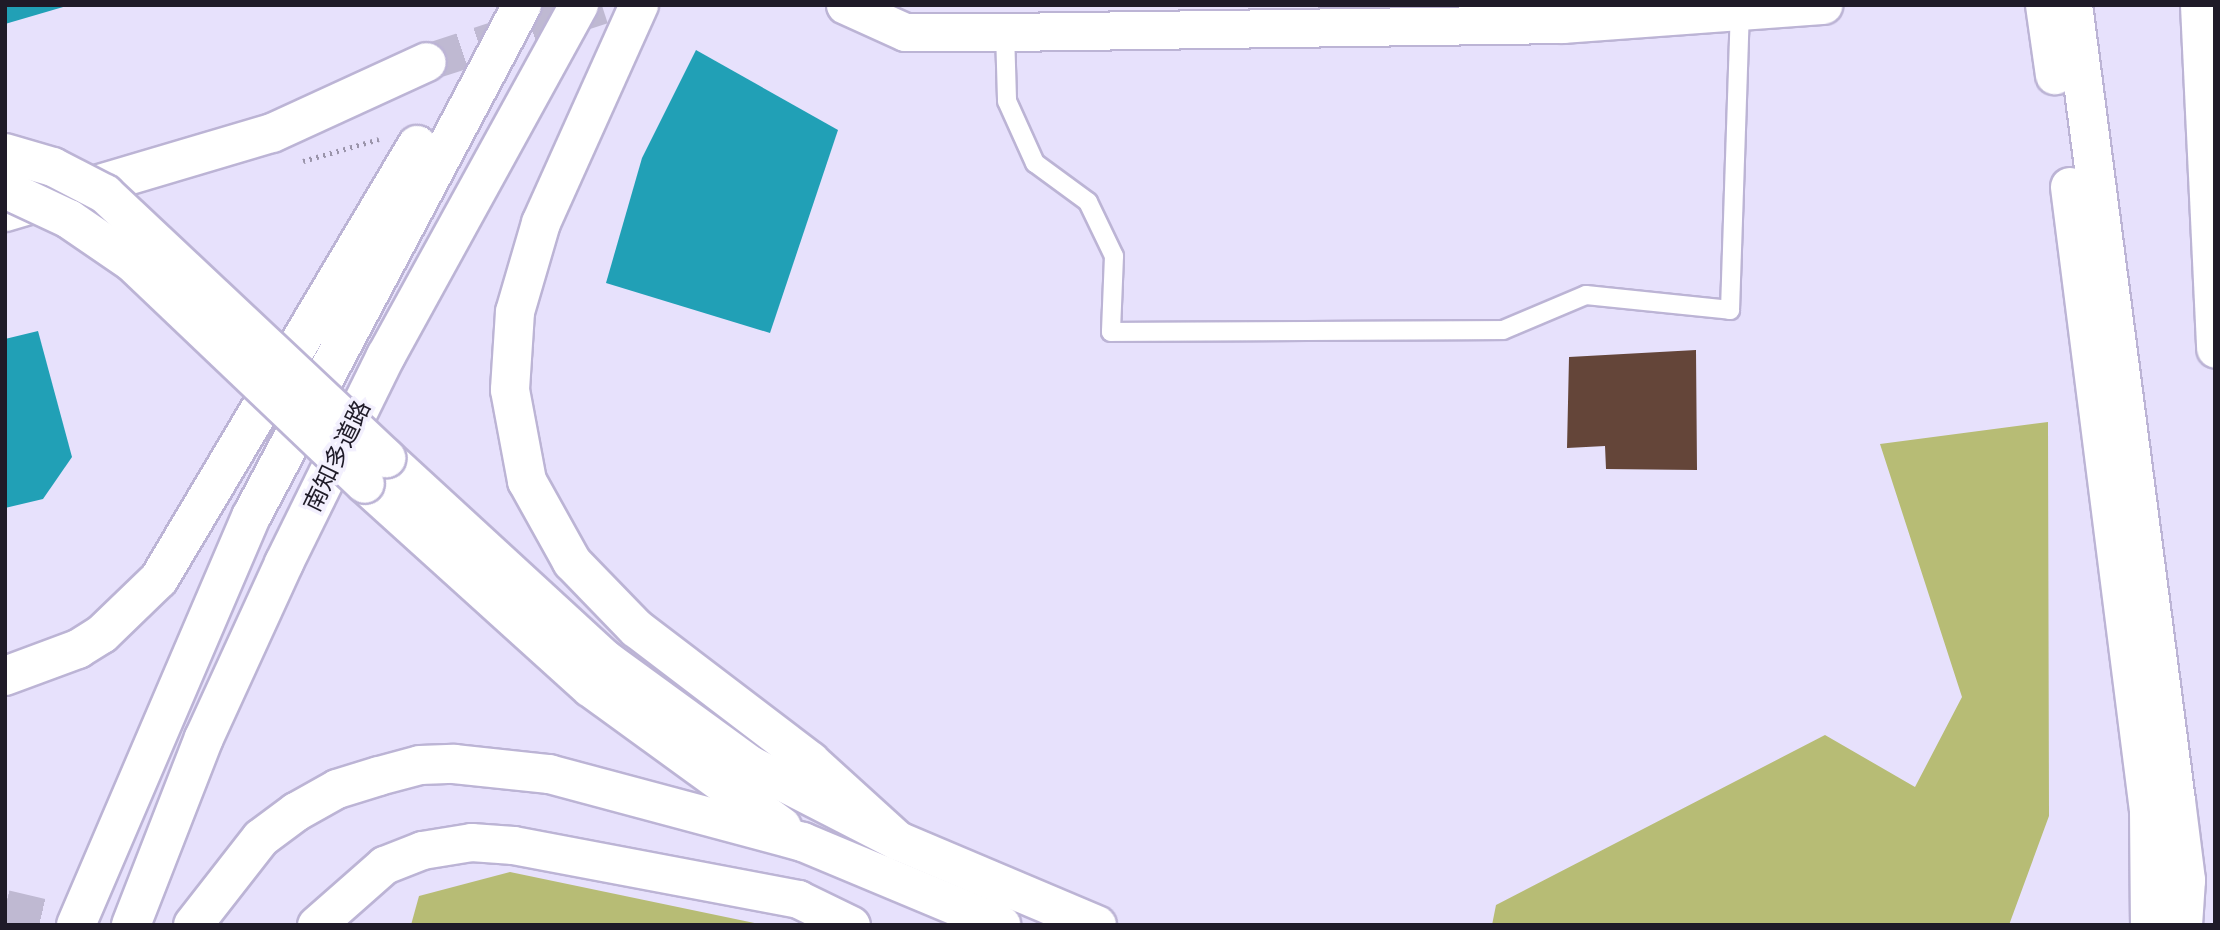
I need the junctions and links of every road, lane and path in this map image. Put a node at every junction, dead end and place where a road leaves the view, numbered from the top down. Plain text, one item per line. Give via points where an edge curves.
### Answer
1 (498, 5) edge
2 (522, 5) edge
3 (579, 5) edge
4 (639, 5) edge
5 (845, 5) edge
6 (1823, 5) edge
7 (2045, 5) edge
8 (2073, 5) edge
9 (2199, 5) edge
10 (1740, 14) junction
11 (1005, 32) junction
12 (427, 62) tunnel mouth
13 (5, 153) edge
14 (5, 189) edge
15 (5, 212) edge
16 (2215, 349) edge
17 (376, 471) junction
18 (5, 676) edge
19 (898, 841) junction
20 (803, 842) junction
21 (76, 925) edge
22 (131, 925) edge
23 (193, 925) edge
24 (316, 925) edge
25 (851, 925) edge
26 (1001, 925) edge
27 (1097, 925) edge
28 (2150, 925) edge
29 (2183, 925) edge

1 - 18 main road via 232,464 159,579 86,644
2 - 21 main road, 南知多道路 via 253,515
3 - 22 main road, 南知多道路 via 386,356 290,551 204,738
4 - 19 main road via 541,223 515,312 510,390 527,481 572,562 638,629 810,761
5 - 11 street via 905,32
6 - 10 street
7 - 28 main road via 2149,811
8 - 29 main road via 2186,880
9 - 16 street
10 - 11 street via 1563,24
10 - 11 lane via 1730,310 1586,295 1503,330 1111,332 1114,256 1088,202 1035,163 1007,101
12 - 15 main road via 272,133
13 - 17 main road, bridge via 53,167 105,194
14 - 17 main road, bridge via 69,219 133,263
17 - 19 main road via 712,740
17 - 20 main road via 591,688
19 - 27 main road
20 - 23 main road via 550,774 490,765 420,765 337,789 296,812 261,838
20 - 26 main road
24 - 25 street via 384,865 422,850 471,842 513,845 798,899

